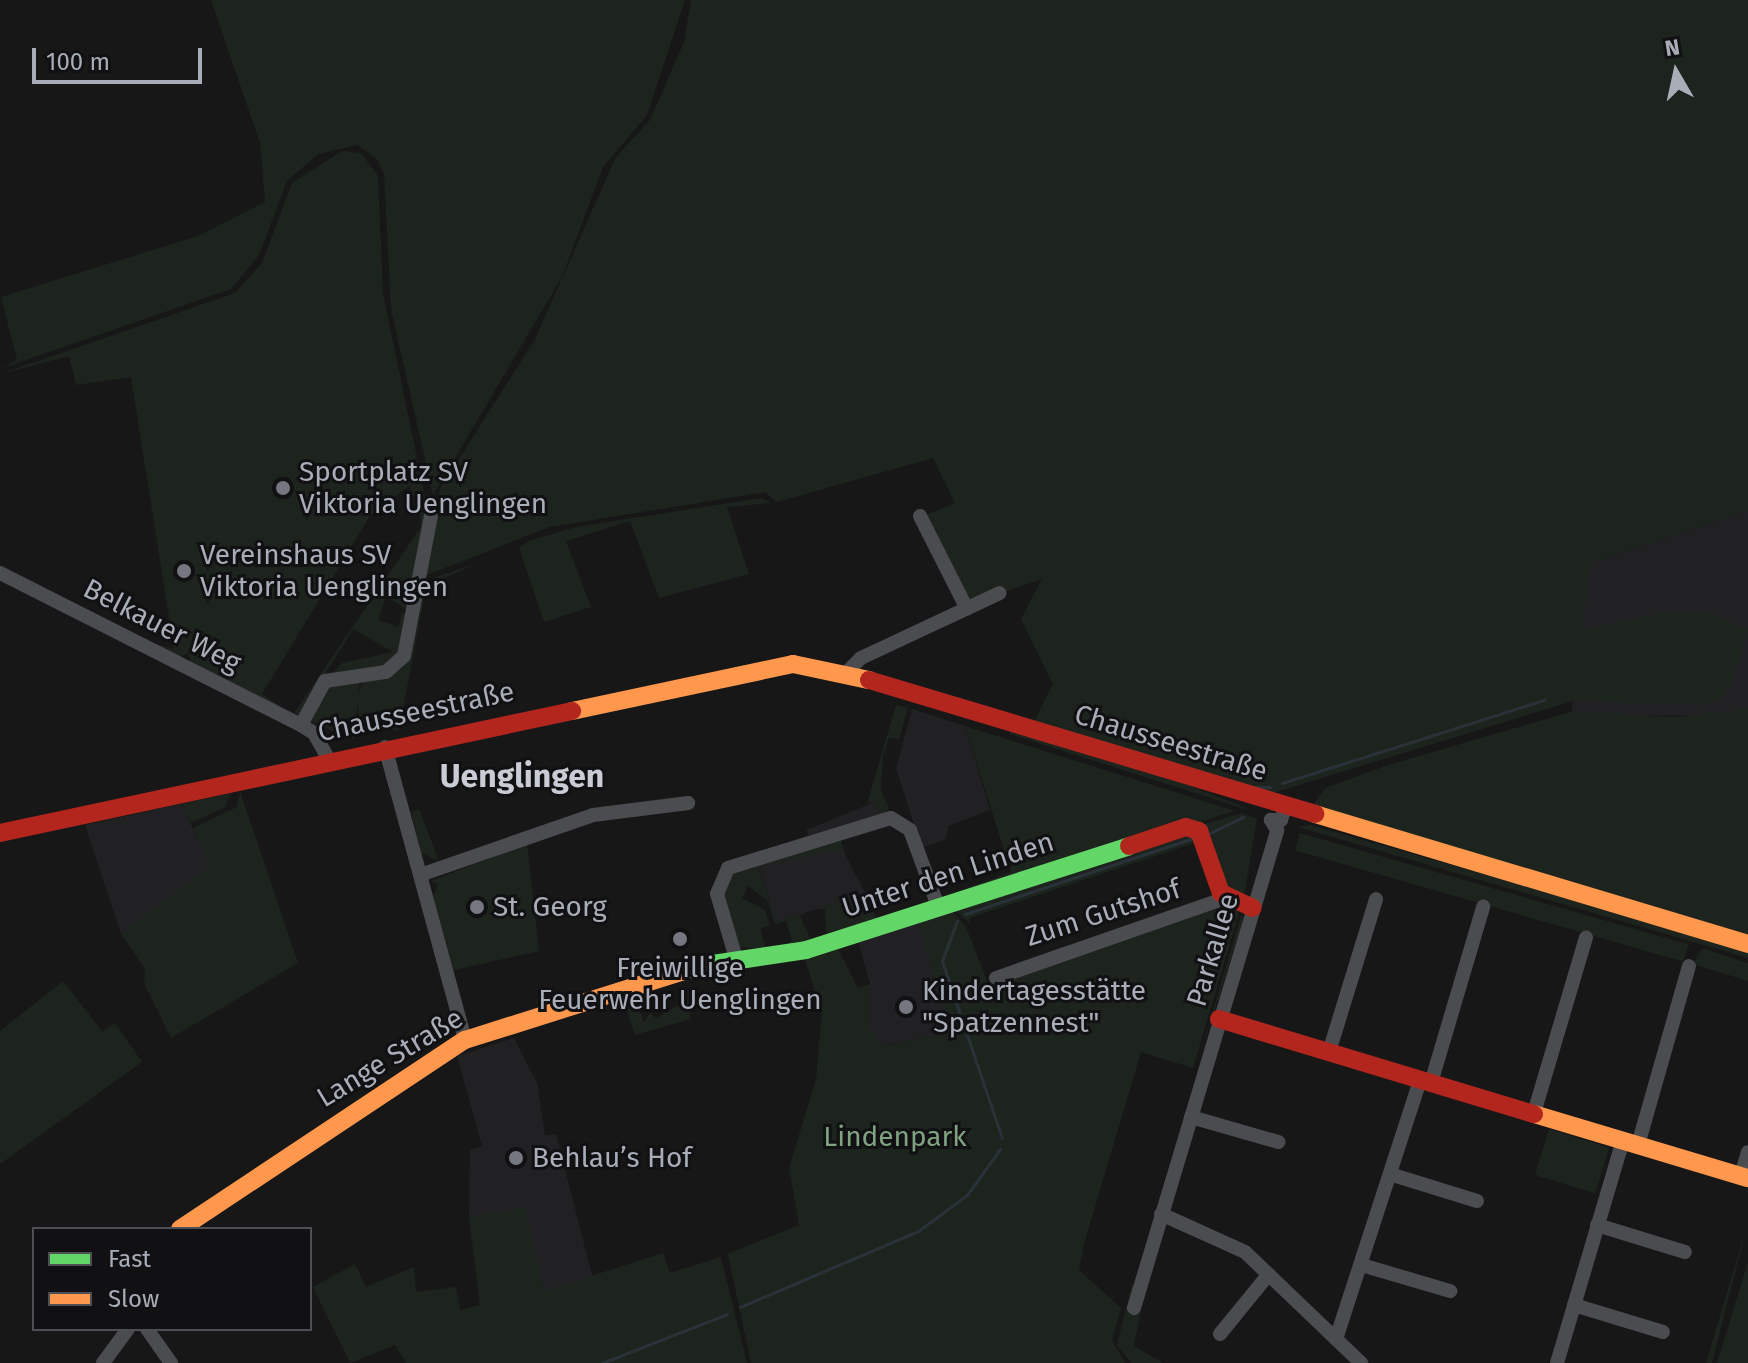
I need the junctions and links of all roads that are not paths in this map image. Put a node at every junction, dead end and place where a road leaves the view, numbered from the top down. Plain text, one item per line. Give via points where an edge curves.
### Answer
1 (433, 505) dead end
2 (920, 516) dead end
3 (0, 573) edge
4 (1000, 593) dead end
5 (967, 609) junction
6 (846, 673) junction
7 (301, 725) junction
8 (385, 747) junction
9 (329, 760) junction
10 (688, 803) dead end
11 (1285, 808) junction
12 (0, 833) edge
13 (1203, 844) joint
14 (420, 875) junction
15 (1226, 898) junction
16 (1376, 899) dead end
17 (1483, 907) dead end
18 (1253, 908) junction
19 (939, 909) junction
20 (1586, 938) dead end
21 (1748, 944) edge
22 (735, 955) junction
23 (697, 966) joint
24 (1689, 966) dead end
25 (996, 978) dead end
26 (1219, 1019) junction
27 (465, 1040) junction
28 (1329, 1052) junction
29 (1426, 1081) junction
30 (1534, 1113) junction
31 (1191, 1117) junction
32 (1278, 1142) dead end
33 (1630, 1142) junction
34 (1748, 1152) edge
35 (1393, 1175) junction
36 (1744, 1176) edge
37 (1477, 1201) dead end
38 (1161, 1214) junction
39 (1597, 1225) junction
40 (183, 1227) edge
41 (1685, 1252) dead end
42 (1365, 1266) junction
43 (1269, 1274) junction
44 (1450, 1291) dead end
45 (1574, 1305) junction
46 (1134, 1308) dead end
47 (127, 1331) edge
48 (148, 1331) edge
49 (1663, 1332) dead end
50 (1220, 1334) dead end
51 (1336, 1339) junction
52 (1352, 1360) edge
53 (103, 1363) edge
54 (171, 1363) edge
55 (1557, 1363) edge

1 - 7 street via 404,656 386,672 325,681
2 - 5 street
3 - 7 street, Belkauer Weg
4 - 5 street
5 - 6 street via 861,658
6 - 8 main road, Chausseestraße via 793,664 749,668
6 - 11 main road, Chausseestraße
7 - 9 street, Belkauer Weg via 314,733
8 - 9 main road, Chausseestraße
8 - 14 street
9 - 12 main road, Chausseestraße
10 - 14 street via 593,815
11 - 18 street, Parkallee via 1281,820 1271,820 1277,830
11 - 21 main road, Chausseestraße
13 - 15 main road, Zum Gutshof
13 - 19 main road, Unter den Linden via 1199,831 1186,827
14 - 27 street
15 - 18 main road, Zum Gutshof
15 - 25 street, Zum Gutshof
16 - 28 street
17 - 29 street
18 - 26 street, Parkallee
19 - 22 main road, Unter den Linden via 791,954
19 - 22 street via 910,830 891,818 728,868 717,894
20 - 30 street
22 - 23 main road, Unter den Linden
23 - 27 main road, Lange Straße
24 - 33 street
26 - 28 main road
26 - 31 street, Parkallee
27 - 40 main road, Lange Straße
28 - 29 main road
29 - 30 main road
29 - 35 street
30 - 33 main road
31 - 32 street
31 - 38 street, Parkallee
33 - 36 main road
33 - 39 street
34 - 36 street
35 - 37 street
35 - 42 street
38 - 43 street via 1211,1233
38 - 46 street, Parkallee
39 - 41 street
39 - 45 street
42 - 44 street
42 - 51 street
43 - 50 street
43 - 51 street
45 - 49 street
45 - 55 street
47 - 53 street
48 - 54 street
51 - 52 street

